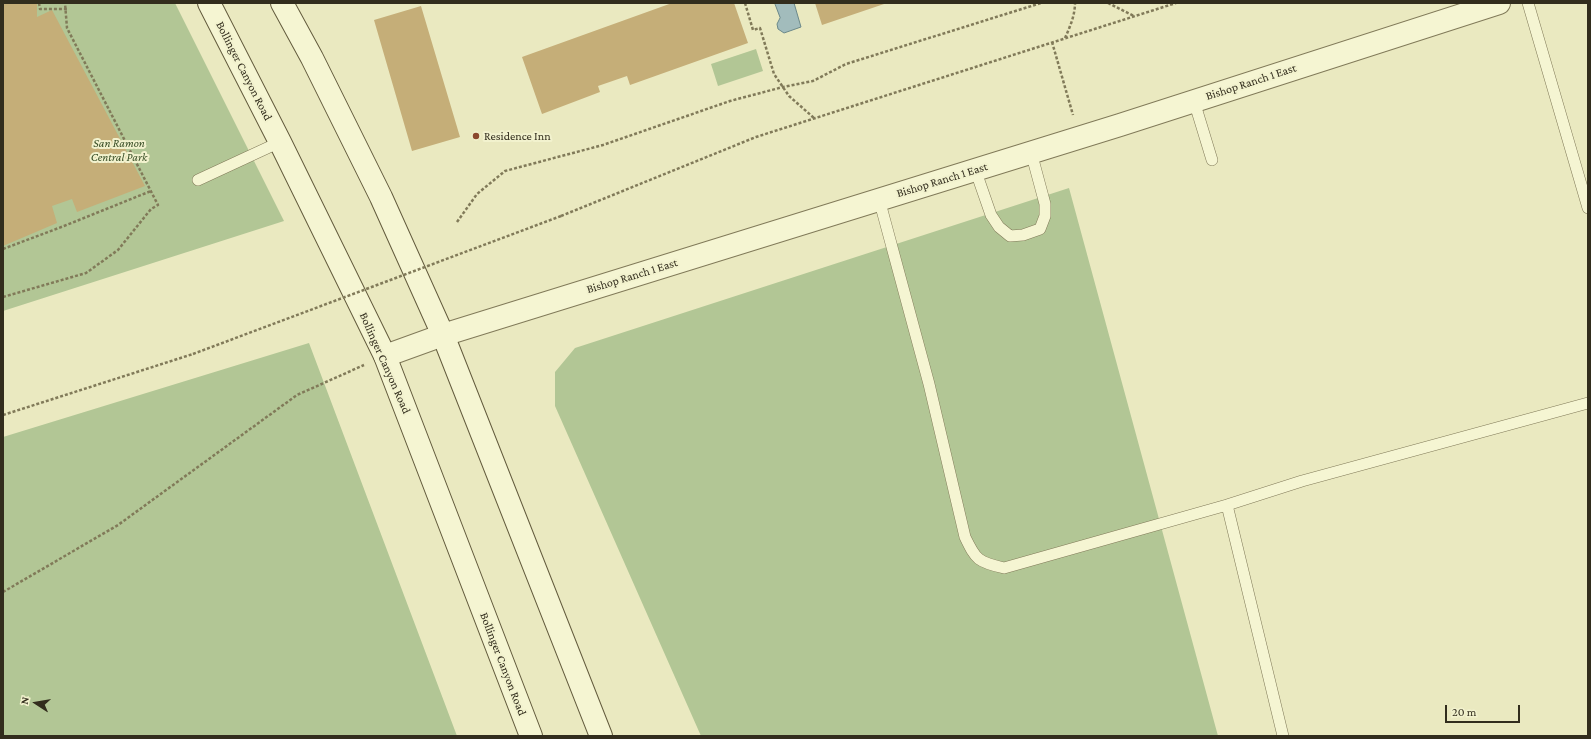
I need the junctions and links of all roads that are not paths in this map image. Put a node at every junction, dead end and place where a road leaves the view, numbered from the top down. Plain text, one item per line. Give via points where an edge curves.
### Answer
1 (209, 3) edge
2 (282, 3) edge
3 (1499, 3) edge
4 (1528, 3) edge
5 (1194, 101) junction
6 (280, 142) junction
7 (1031, 152) junction
8 (1212, 160) dead end
9 (975, 169) junction
10 (198, 180) dead end
11 (879, 199) junction
12 (1588, 208) edge
13 (442, 335) junction
14 (385, 356) junction
15 (1588, 403) edge
16 (1227, 505) junction
17 (531, 736) edge
18 (601, 736) edge
19 (1283, 736) edge

1 - 6 main road, Bollinger Canyon Road
2 - 13 main road via 381,197
3 - 5 main road, Bishop Ranch 1 East
4 - 12 lane
5 - 7 main road, Bishop Ranch 1 East
5 - 8 lane
6 - 10 lane
6 - 14 main road, Bollinger Canyon Road
7 - 9 main road, Bishop Ranch 1 East
7 - 9 lane via 1045,204 1045,216 1040,229 1023,235 1010,236 999,227 991,215
9 - 11 main road, Bishop Ranch 1 East
11 - 13 main road, Bishop Ranch 1 East
11 - 16 lane via 929,384 965,537 974,555 984,564 1004,568
13 - 14 main road, Bishop Ranch 1 East
13 - 18 main road
14 - 17 main road, Bollinger Canyon Road
15 - 16 lane via 1302,481
16 - 19 lane

